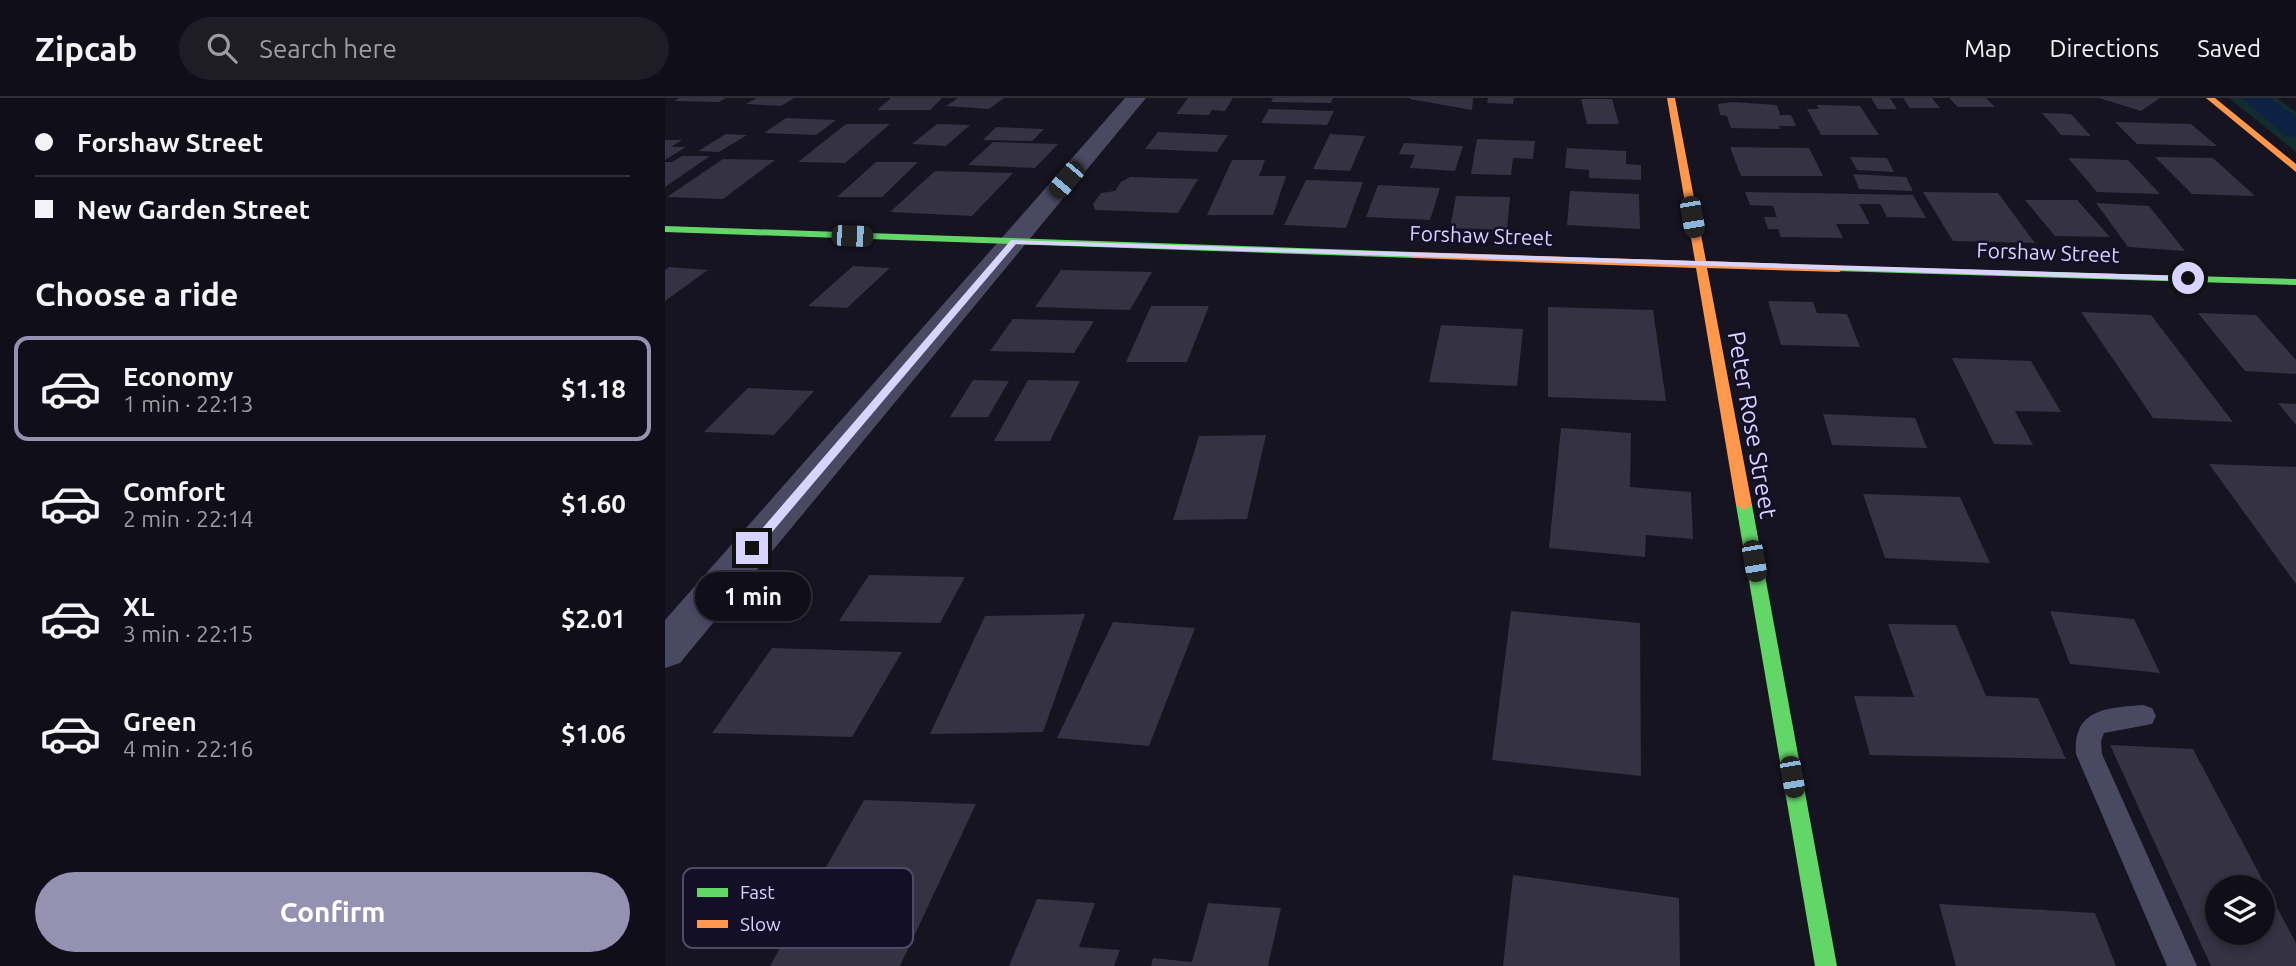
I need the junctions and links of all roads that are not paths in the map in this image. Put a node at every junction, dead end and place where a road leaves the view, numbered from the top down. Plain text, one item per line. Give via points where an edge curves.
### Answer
1 (1136, 98) edge
2 (1671, 98) edge
3 (2210, 98) edge
4 (2296, 169) edge
5 (665, 229) edge
6 (1014, 241) junction
7 (1701, 265) junction
8 (2296, 282) edge
9 (665, 650) edge
10 (2143, 716) dead end
11 (1826, 966) edge
12 (2182, 966) edge

1 - 6 street
2 - 7 street, Peter Rose Street
3 - 4 street
5 - 6 street, Forshaw Street
6 - 7 street, Forshaw Street
6 - 9 street
7 - 8 street, Forshaw Street
7 - 11 street, Peter Rose Street
10 - 12 lane via 2104,720 2092,728 2086,740

